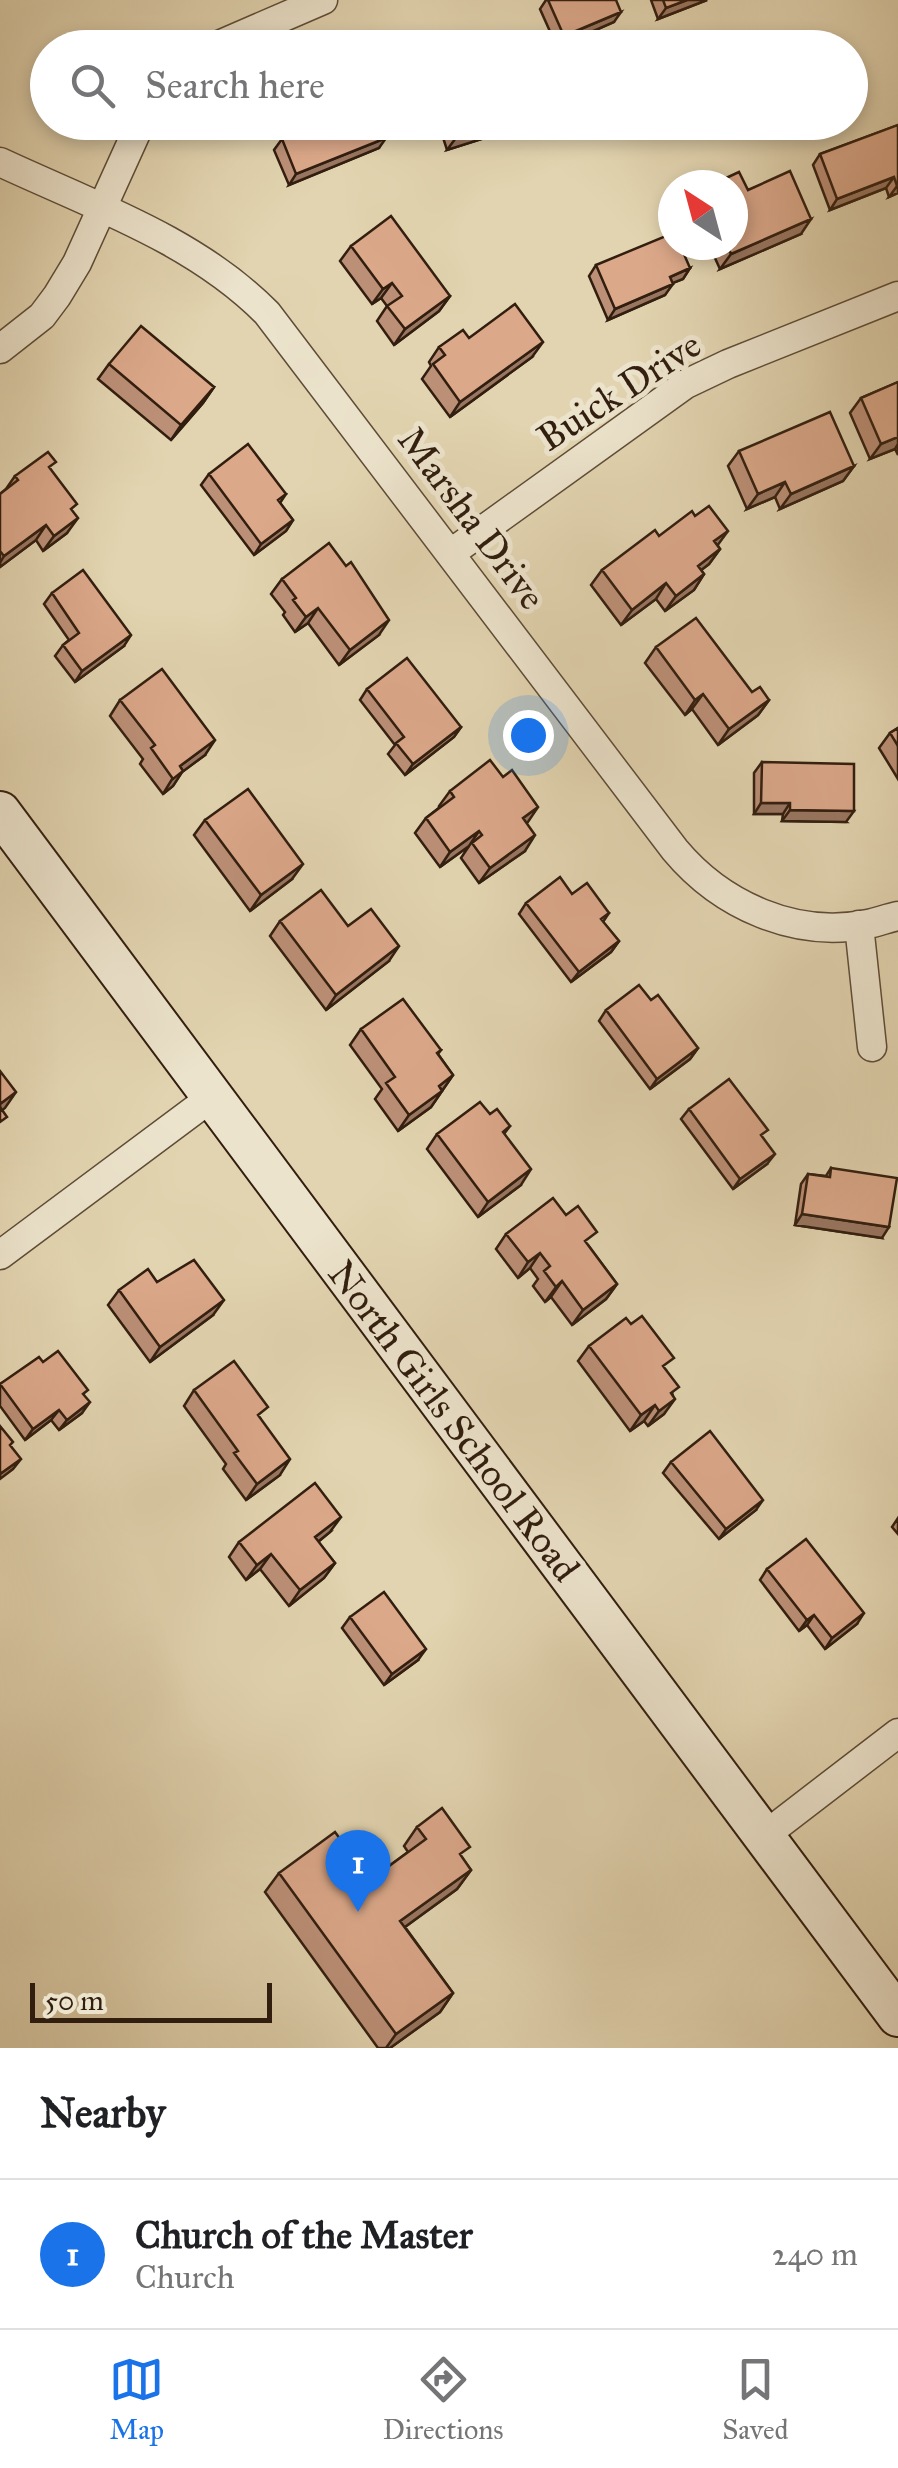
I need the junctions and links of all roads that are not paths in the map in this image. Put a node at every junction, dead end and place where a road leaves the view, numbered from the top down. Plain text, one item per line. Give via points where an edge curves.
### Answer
1 (323, 0) edge
2 (254, 30) edge
3 (133, 140) edge
4 (0, 162) edge
5 (100, 208) junction
6 (898, 296) edge
7 (0, 349) edge
8 (451, 552) junction
9 (3, 823) edge
10 (898, 916) edge
11 (859, 925) junction
12 (872, 1047) dead end
13 (212, 1097) junction
14 (0, 1255) edge
15 (898, 1733) edge
16 (764, 1836) junction
17 (898, 2016) edge

1 - 2 street
3 - 5 street
4 - 5 street, Marsha Drive
5 - 7 street via 58,296
5 - 8 street, Marsha Drive via 199,257 247,292
6 - 8 street, Buick Drive via 686,384
8 - 11 street, Marsha Drive via 688,865 724,895 764,915 815,926
9 - 13 main road, North Girls School Road
10 - 11 street, Marsha Drive
11 - 12 street
13 - 14 street
13 - 16 main road, North Girls School Road
15 - 16 street
16 - 17 main road, North Girls School Road

